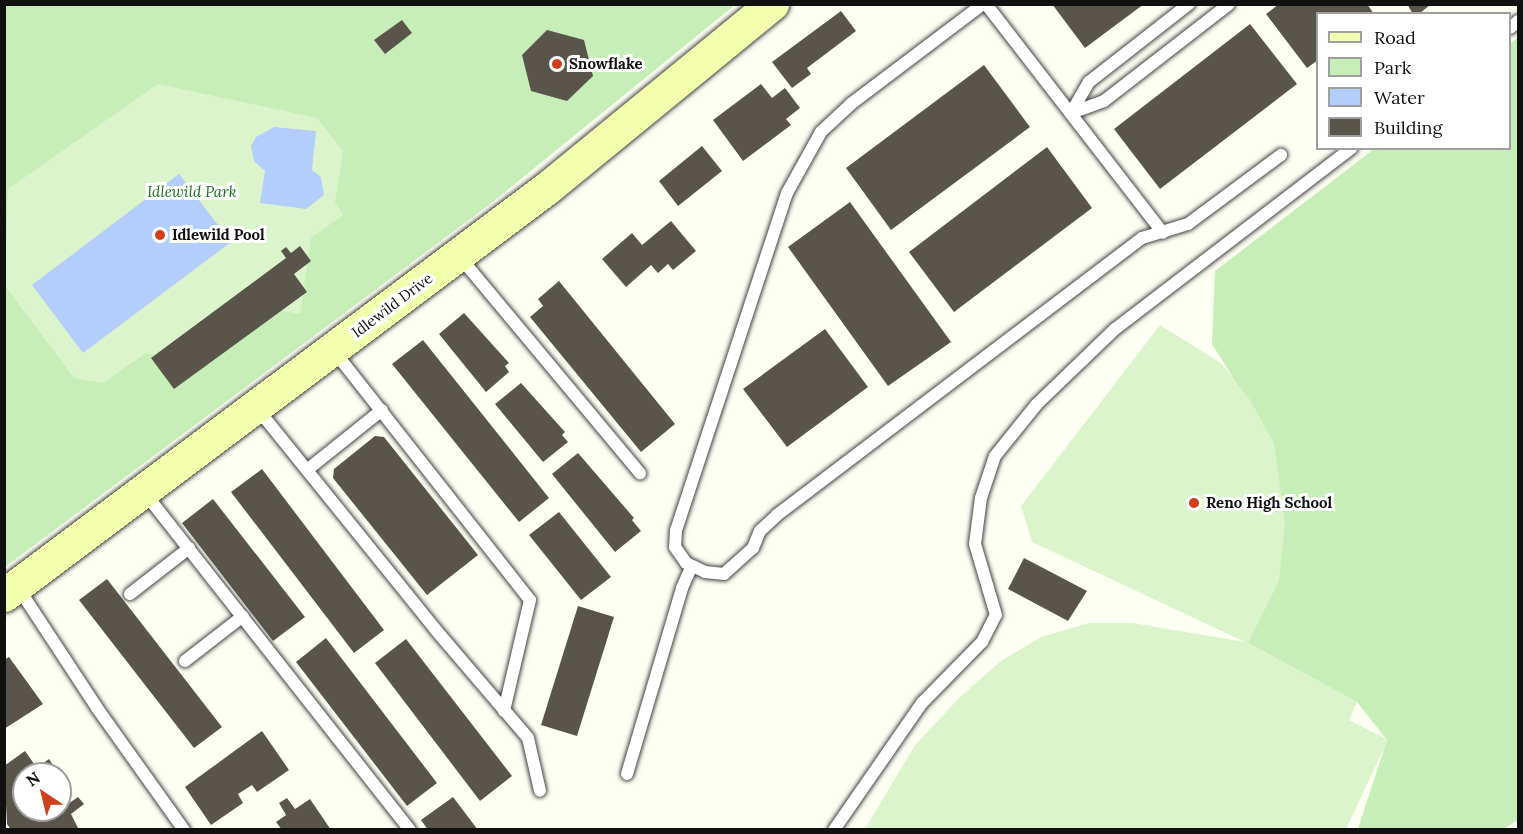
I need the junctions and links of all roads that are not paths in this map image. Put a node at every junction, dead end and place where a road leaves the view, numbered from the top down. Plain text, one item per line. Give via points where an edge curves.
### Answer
1 (772, 4) edge
2 (985, 4) edge
3 (1189, 4) edge
4 (1229, 4) edge
5 (1071, 113) junction
6 (1349, 150) edge
7 (1281, 155) dead end
8 (1163, 232) junction
9 (459, 255) junction
10 (332, 349) junction
11 (256, 406) junction
12 (382, 410) junction
13 (307, 470) junction
14 (640, 472) dead end
15 (143, 491) junction
16 (189, 548) junction
17 (692, 566) junction
18 (11, 590) edge
19 (130, 594) dead end
20 (243, 616) junction
21 (185, 661) dead end
22 (504, 711) junction
23 (627, 774) dead end
24 (540, 791) dead end
25 (184, 830) edge
26 (410, 830) edge
27 (834, 830) edge

1 - 9 street, Idlewild Drive
2 - 5 lane
2 - 17 lane via 851,104 821,132 786,193 676,530 675,547
3 - 5 lane via 1089,82
4 - 5 lane via 1104,101
5 - 8 lane
6 - 27 lane via 1115,328 1037,404 995,456 981,498 975,544 996,615 982,642 922,703
7 - 8 lane via 1188,224
8 - 17 lane via 1142,238 777,515 760,531 753,549 739,563 724,573
9 - 10 street, Idlewild Drive
9 - 14 lane
10 - 11 street, Idlewild Drive
10 - 12 lane
11 - 13 lane
11 - 15 street, Idlewild Drive
12 - 13 lane
12 - 22 lane via 530,600
13 - 22 lane
15 - 16 lane
15 - 18 street, Idlewild Drive
16 - 19 lane
16 - 20 lane
17 - 23 lane
18 - 25 lane
20 - 21 lane
20 - 26 lane
22 - 24 lane via 528,738

